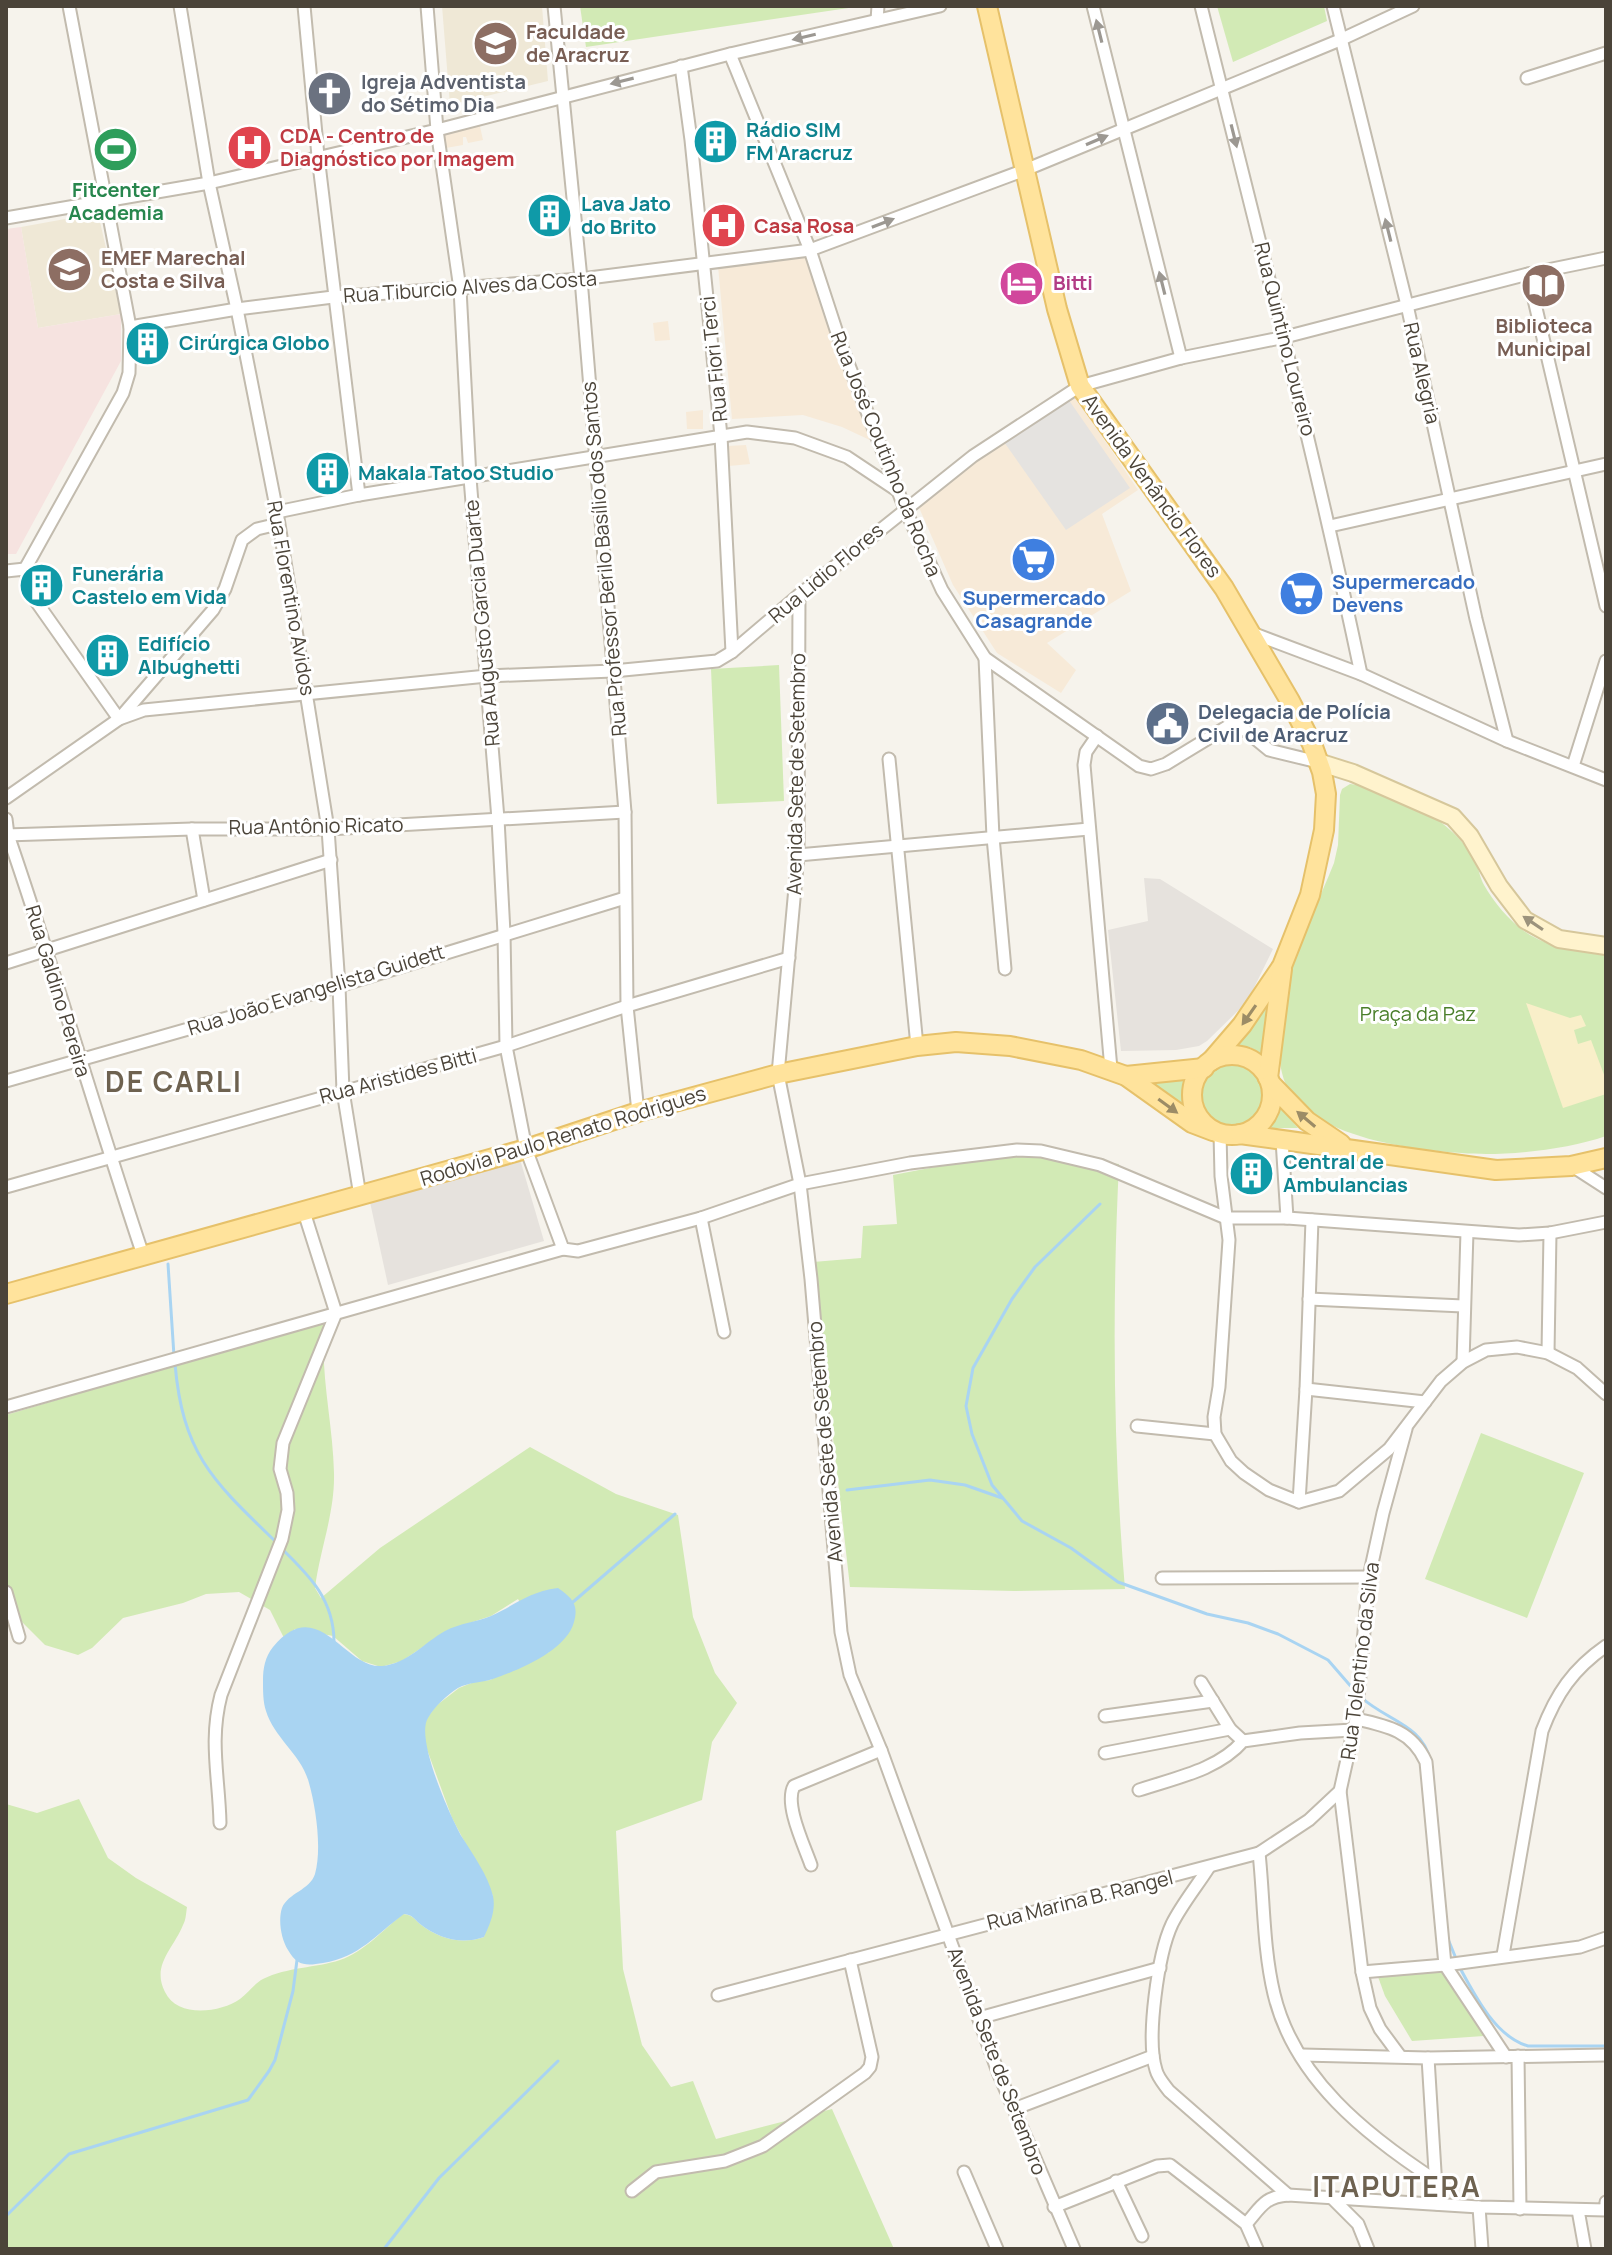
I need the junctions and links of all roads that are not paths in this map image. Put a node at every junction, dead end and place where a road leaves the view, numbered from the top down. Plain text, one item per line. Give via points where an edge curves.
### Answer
1 (69, 6) edge
2 (180, 6) edge
3 (304, 6) edge
4 (427, 6) edge
5 (554, 6) edge
6 (878, 6) edge
7 (940, 6) edge
8 (987, 6) edge
9 (1093, 6) edge
10 (1201, 6) edge
11 (1333, 6) edge
12 (1413, 6) edge
13 (877, 20) junction
14 (1340, 40) junction
15 (1606, 53) edge
16 (730, 54) junction
17 (681, 66) junction
18 (1527, 78) dead end
19 (1222, 88) junction
20 (563, 96) junction
21 (1123, 129) junction
22 (437, 130) junction
23 (318, 156) junction
24 (1025, 170) junction
25 (209, 183) junction
26 (105, 201) junction
27 (6, 218) edge
28 (810, 250) junction
29 (1606, 258) edge
30 (704, 262) junction
31 (1528, 274) junction
32 (581, 279) junction
33 (460, 289) junction
34 (333, 297) junction
35 (1407, 305) junction
36 (237, 309) junction
37 (130, 327) junction
38 (1285, 337) junction
39 (1181, 358) junction
40 (1080, 386) junction
41 (721, 436) junction
42 (596, 458) junction
43 (1606, 464) edge
44 (1574, 471) junction
45 (470, 478) junction
46 (898, 491) junction
47 (359, 495) junction
48 (1452, 501) junction
49 (905, 509) junction
50 (278, 518) junction
51 (1330, 526) junction
52 (25, 569) junction
53 (6, 571) edge
54 (799, 595) junction
55 (1606, 606) edge
56 (1252, 633) junction
57 (732, 652) junction
58 (985, 658) junction
59 (1606, 661) edge
60 (613, 671) junction
61 (1361, 674) junction
62 (487, 676) junction
63 (307, 695) junction
64 (119, 719) junction
65 (1097, 736) junction
66 (1507, 741) junction
67 (889, 759) dead end
68 (1318, 762) junction
69 (1573, 766) junction
70 (1606, 780) edge
71 (6, 798) edge
72 (625, 812) junction
73 (6, 819) edge
74 (498, 819) junction
75 (192, 829) junction
76 (328, 829) junction
77 (1089, 829) junction
78 (7, 835) edge
79 (993, 837) junction
80 (897, 848) junction
81 (798, 855) junction
82 (331, 860) junction
83 (625, 898) junction
84 (204, 900) junction
85 (504, 933) junction
86 (1606, 946) edge
87 (48, 949) junction
88 (789, 958) junction
89 (6, 963) edge
90 (1282, 966) junction
91 (1005, 969) dead end
92 (339, 986) junction
93 (627, 1006) junction
94 (506, 1046) junction
95 (917, 1046) junction
96 (79, 1059) junction
97 (1207, 1064) junction
98 (1119, 1073) junction
99 (778, 1074) junction
100 (6, 1081) edge
101 (1270, 1081) junction
102 (343, 1091) junction
103 (638, 1112) junction
104 (1216, 1132) junction
105 (1240, 1134) junction
106 (1282, 1140) junction
107 (1347, 1148) junction
108 (526, 1149) junction
109 (110, 1158) junction
110 (1606, 1158) edge
111 (1571, 1166) junction
112 (800, 1184) junction
113 (1604, 1186) edge
114 (6, 1187) edge
115 (360, 1196) junction
116 (304, 1212) junction
117 (701, 1218) junction
118 (1226, 1218) junction
119 (1287, 1218) junction
120 (1312, 1220) junction
121 (1606, 1222) edge
122 (1467, 1232) junction
123 (1550, 1233) junction
124 (563, 1249) junction
125 (143, 1255) junction
126 (6, 1294) edge
127 (1309, 1299) junction
128 (1463, 1306) junction
129 (336, 1313) junction
130 (724, 1332) dead end
131 (1548, 1353) junction
132 (1463, 1362) junction
133 (1306, 1389) junction
134 (1606, 1394) edge
135 (1425, 1402) junction
136 (6, 1407) edge
137 (1137, 1426) dead end
138 (1406, 1429) junction
139 (1215, 1434) junction
140 (1299, 1502) junction
141 (1369, 1577) junction
142 (1162, 1578) dead end
143 (6, 1592) edge
144 (19, 1637) dead end
145 (1606, 1646) edge
146 (1201, 1682) dead end
147 (1213, 1701) junction
148 (1105, 1716) dead end
149 (1355, 1725) junction
150 (1230, 1729) junction
151 (1243, 1741) junction
152 (881, 1750) junction
153 (1105, 1753) dead end
154 (1139, 1790) dead end
155 (1340, 1791) junction
156 (220, 1823) dead end
157 (1259, 1853) junction
158 (811, 1865) dead end
159 (1209, 1867) junction
160 (948, 1933) junction
161 (1606, 1938) edge
162 (1503, 1955) junction
163 (850, 1960) junction
164 (1445, 1965) junction
165 (1160, 1968) junction
166 (1362, 1972) junction
167 (718, 1995) dead end
168 (979, 2018) junction
169 (1302, 2055) junction
170 (1606, 2055) edge
171 (1153, 2056) junction
172 (1400, 2056) junction
173 (1512, 2056) junction
174 (1428, 2058) junction
175 (1014, 2109) junction
176 (964, 2172) dead end
177 (1435, 2180) junction
178 (1116, 2181) junction
179 (632, 2191) dead end
180 (1288, 2195) junction
181 (1330, 2196) junction
182 (1606, 2202) edge
183 (1437, 2204) junction
184 (1054, 2207) junction
185 (1479, 2207) junction
186 (1520, 2209) junction
187 (1578, 2210) junction
188 (1606, 2210) edge
189 (1246, 2224) junction
190 (1142, 2236) dead end
191 (997, 2249) edge
192 (1074, 2249) edge
193 (1257, 2249) edge
194 (1368, 2249) edge
195 (1482, 2249) edge
196 (1585, 2249) edge

1 - 26 street
2 - 25 street, Rua Florentino Avidos
3 - 23 street
4 - 22 street, Rua Augusto Garcia Duarte
5 - 20 street, Rua Professor Berilo Basílio dos Santos
6 - 13 street
7 - 13 street
8 - 24 main road, Avenida Venâncio Flores
21 -> 9 street
10 - 19 street, Rua Quintino Loureiro
11 - 14 street, Rua Alegria
12 - 14 street, Rua Tiburcio Alves da Costa
13 -> 16 street
14 - 19 street, Rua Tiburcio Alves da Costa
35 -> 14 street, Rua Alegria
15 - 18 street
16 - 17 street
16 - 28 street, Rua José Coutinho da Rocha
17 -> 20 street
17 - 30 street, Rua Fiori Terci
19 - 21 street, Rua Tiburcio Alves da Costa
19 -> 38 street, Rua Quintino Loureiro
20 - 22 street
20 - 32 street, Rua Professor Berilo Basílio dos Santos
24 -> 21 street, Rua Tiburcio Alves da Costa
39 -> 21 street
22 - 23 street
22 - 33 street, Rua Augusto Garcia Duarte
23 - 25 street
23 - 34 street
28 -> 24 street, Rua Tiburcio Alves da Costa
24 - 40 main road, Avenida Venâncio Flores
25 - 26 street
25 - 36 street, Rua Florentino Avidos
26 - 27 street
26 - 37 street
28 - 30 street, Rua Tiburcio Alves da Costa
28 - 46 street, Rua José Coutinho da Rocha
29 - 31 street, Rua Lidio Flores
30 - 32 street, Rua Tiburcio Alves da Costa
30 - 41 street, Rua Fiori Terci
31 - 35 street, Rua Lidio Flores
31 - 44 street
32 - 33 street, Rua Tiburcio Alves da Costa
32 - 42 street, Rua Professor Berilo Basílio dos Santos
33 - 34 street, Rua Tiburcio Alves da Costa
33 - 45 street, Rua Augusto Garcia Duarte
34 - 36 street, Rua Tiburcio Alves da Costa
34 - 47 street
35 - 38 street, Rua Lidio Flores
35 - 48 street, Rua Alegria
36 - 37 street, Rua Tiburcio Alves da Costa
36 - 50 street, Rua Florentino Avidos
37 - 52 street via 123,393
38 - 39 street, Rua Lidio Flores
38 - 51 street, Rua Quintino Loureiro
39 - 40 street, Rua Lidio Flores
40 - 49 street, Rua Lidio Flores via 973,456
40 - 56 main road, Avenida Venâncio Flores
41 - 42 street
41 - 46 street via 747,432 815,444 847,457
41 - 57 street, Rua Fiori Terci
42 - 45 street
42 - 60 street, Rua Professor Berilo Basílio dos Santos
43 - 44 street
44 - 48 street
44 - 55 street
45 - 47 street
45 - 62 street, Rua Augusto Garcia Duarte
46 - 49 street, Rua José Coutinho da Rocha
47 - 50 street
48 - 51 street
48 - 66 street, Rua Alegria
49 - 54 street, Rua Lidio Flores
49 - 58 street, Rua José Coutinho da Rocha via 942,590
50 - 63 street, Rua Florentino Avidos
50 - 64 street via 242,540 213,610
51 - 61 street, Rua Quintino Loureiro
52 - 53 street
52 - 64 street via 33,597
54 - 57 street, Rua Lidio Flores
54 - 81 street, Avenida Sete de Setembro
56 - 61 street
56 - 68 main road, Avenida Venâncio Flores
57 - 60 street via 697,665
58 - 65 street, Rua José Coutinho da Rocha
58 - 79 street
59 - 69 street
60 - 62 street
60 - 72 street, Rua Professor Berilo Basílio dos Santos
61 - 66 street
62 - 63 street
62 - 74 street, Rua Augusto Garcia Duarte
63 - 64 street via 144,710
63 - 76 street, Rua Florentino Avidos
64 - 71 street
65 - 68 street, Rua José Coutinho da Rocha via 1151,769 1235,722 1269,750
65 - 77 street via 1084,765
66 - 69 street
67 - 80 street
86 -> 68 street via 1559,939 1525,920 1453,817
68 - 90 main road, Avenida Venâncio Flores via 1326,809 1319,863
69 - 70 street
72 - 74 street, Rua Antônio Ricato
72 - 83 street, Rua Professor Berilo Basílio dos Santos
73 - 78 street, Rua Galdino Pereira
74 - 76 street, Rua Antônio Ricato
74 - 85 street, Rua Augusto Garcia Duarte
75 - 76 street, Rua Antônio Ricato
75 - 78 street, Rua Antônio Ricato
75 - 84 street
76 - 82 street, Rua Florentino Avidos
77 - 79 street
77 - 98 street
78 - 87 street, Rua Galdino Pereira
79 - 80 street
79 - 91 street
80 - 81 street
80 - 95 street
81 - 88 street, Avenida Sete de Setembro
82 - 84 street
82 - 92 street, Rua Florentino Avidos
83 - 85 street, Rua João Evangelista Guidett
83 - 93 street, Rua Professor Berilo Basílio dos Santos
84 - 87 street
85 - 92 street, Rua João Evangelista Guidett
85 - 94 street, Rua Augusto Garcia Duarte
87 - 89 street
87 - 96 street, Rua Galdino Pereira
88 - 93 street, Rua Aristides Bitti
88 - 99 street, Avenida Sete de Setembro
90 -> 97 main road via 1242,1025
90 - 101 main road
92 - 96 street, Rua João Evangelista Guidett
92 - 102 street, Rua Florentino Avidos
93 - 94 street, Rua Aristides Bitti
93 - 103 street, Rua Professor Berilo Basílio dos Santos
94 - 102 street, Rua Aristides Bitti
94 - 108 street, Rua Augusto Garcia Duarte
95 - 98 main road, Rodovia Paulo Renato Rodrigues via 1010,1046
95 - 99 main road, Rodovia Paulo Renato Rodrigues
96 - 100 street, Rua João Evangelista Guidett
96 - 109 street, Rua Galdino Pereira
97 - 98 main road
97 - 101 main road via 1221,1057 1243,1057 1254,1061
97 - 104 main road via 1195,1081 1192,1098 1201,1120
98 -> 104 main road via 1192,1123
99 - 103 main road, Rodovia Paulo Renato Rodrigues
99 - 112 street, Avenida Sete de Setembro
101 - 105 main road via 1272,1100 1266,1116
107 -> 101 main road via 1307,1121
102 - 109 street, Rua Aristides Bitti
102 - 115 street, Rua Florentino Avidos
103 - 108 main road, Rodovia Paulo Renato Rodrigues
104 - 105 main road
104 - 118 street
105 - 106 main road
106 - 107 main road
106 - 119 street
107 - 111 main road via 1496,1170
108 - 115 main road, Rodovia Paulo Renato Rodrigues
108 - 124 street, Rua Augusto Garcia Duarte
109 - 114 street, Rua Aristides Bitti
109 - 125 street, Rua Galdino Pereira
110 - 111 main road
111 - 113 street
112 - 117 street
112 - 118 street via 959,1155 1041,1151 1100,1165
112 - 152 street, Avenida Sete de Setembro via 841,1632 850,1675
115 - 116 main road, Rodovia Paulo Renato Rodrigues
116 - 125 main road, Rodovia Paulo Renato Rodrigues
116 - 129 street
117 - 124 street via 578,1251
117 - 130 street
118 - 119 street
118 - 139 street via 1229,1240
119 - 120 street
120 - 122 street
120 - 127 street
121 - 123 street
122 - 123 street
122 - 128 street
123 - 131 street
124 - 129 street
125 - 126 main road, Rodovia Paulo Renato Rodrigues
127 - 128 street
127 - 133 street
128 - 132 street
129 - 136 street
129 - 156 street via 283,1443 280,1469 288,1510 282,1539 215,1718
131 - 132 street via 1517,1347 1486,1350
131 - 134 street via 1577,1368
132 - 135 street
133 - 135 street
133 - 140 street
135 - 138 street
137 - 139 street
138 - 140 street via 1352,1482
138 - 141 street, Rua Tolentino da Silva
139 - 140 street via 1244,1473
141 - 142 street
141 - 149 street, Rua Tolentino da Silva
143 - 144 street
145 - 162 street via 1575,1671 1553,1701 1542,1731
146 - 147 street
147 - 148 street
147 - 150 street
149 - 151 street
149 - 155 street, Rua Tolentino da Silva
149 - 164 street via 1379,1724 1403,1734 1419,1746 1426,1762
150 - 151 street
150 - 153 street
151 - 154 street via 1218,1761
152 - 158 street via 794,1786 791,1804
152 - 160 street, Avenida Sete de Setembro
155 - 157 street via 1309,1820
155 - 166 street, Rua Tolentino da Silva
157 - 159 street
157 - 169 street via 1274,1994
159 - 160 street, Rua Marina B. Rangel
159 - 165 street via 1172,1924
160 - 163 street, Rua Marina B. Rangel
160 - 168 street, Avenida Sete de Setembro
161 - 162 street via 1580,1947
162 - 164 street
163 - 167 street, Rua Marina B. Rangel
163 - 179 street via 872,2057 865,2073 763,2146 725,2161 656,2172
164 - 166 street
164 - 173 street
165 - 168 street
165 - 171 street
166 - 172 street, Rua Tolentino da Silva via 1370,2008
168 - 175 street, Avenida Sete de Setembro
169 - 172 street
169 - 177 street via 1340,2107
170 - 173 street
171 - 175 street
171 - 180 street via 1156,2073 1169,2091
172 - 174 street
173 - 174 street
173 - 186 street
174 - 177 street
175 - 184 street, Avenida Sete de Setembro
176 - 191 street
177 - 183 street
178 - 184 street
178 - 189 street via 1170,2165
178 - 190 street
180 - 181 street
180 - 189 street via 1272,2196
181 - 183 street
181 - 194 street via 1358,2224
182 - 188 street
183 - 185 street
184 - 192 street, Avenida Sete de Setembro
185 - 186 street
185 - 195 street
186 - 187 street
187 - 188 street
187 - 196 street
189 - 193 street

